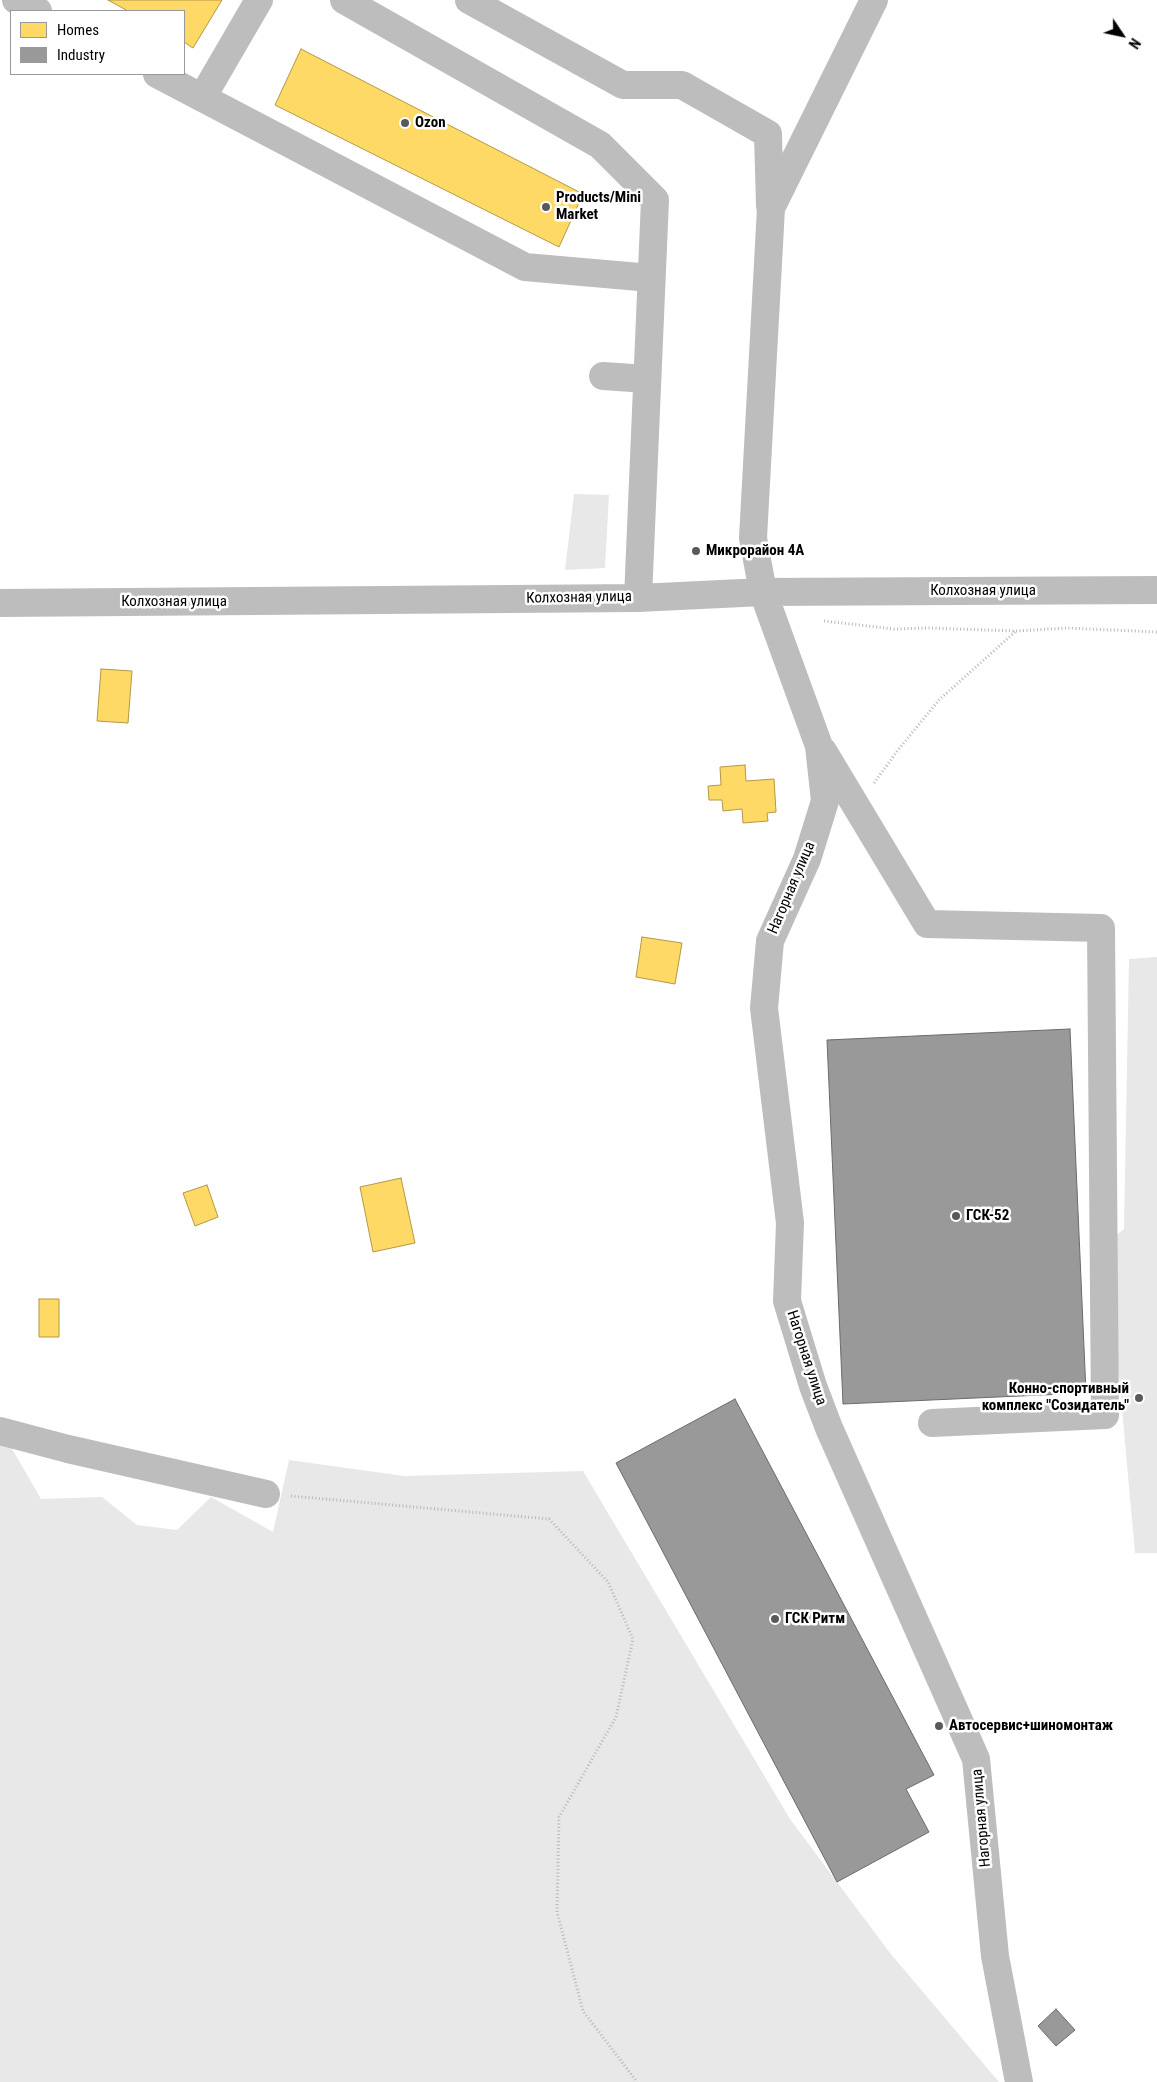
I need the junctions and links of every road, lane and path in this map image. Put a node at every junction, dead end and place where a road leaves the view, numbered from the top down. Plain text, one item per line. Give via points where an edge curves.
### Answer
1 (16, 0) edge
2 (259, 0) edge
3 (344, 0) edge
4 (469, 0) edge
5 (874, 0) edge
6 (36, 10) edge
7 (159, 75) edge
8 (202, 98) junction
9 (770, 208) junction
10 (651, 278) junction
11 (603, 376) dead end
12 (647, 379) junction
13 (1157, 590) edge
14 (764, 592) junction
15 (638, 598) junction
16 (0, 603) edge
17 (816, 620) dead end
18 (1016, 630) junction
19 (1157, 632) edge
20 (817, 742) junction
21 (856, 806) junction
22 (932, 1423) dead end
23 (0, 1430) edge
24 (266, 1494) joint
25 (637, 2082) edge
26 (1019, 2082) edge

1 - 6 street
2 - 8 street
3 - 10 street via 600,145 655,200
4 - 9 street, Нагорная улица via 623,85 682,85 768,134
5 - 9 street
7 - 8 street
8 - 10 street via 525,267
9 - 14 street, Нагорная улица via 753,538
10 - 12 street
11 - 12 street
12 - 15 street
13 - 14 street, Колхозная улица
14 - 15 street, Колхозная улица
14 - 20 street, Нагорная улица
15 - 16 street, Колхозная улица
17 - 18 path via 894,629
18 - 19 path via 1066,628
18 - 21 path via 938,700
20 - 21 street
20 - 26 street, Нагорная улица via 825,801 808,858 770,940 764,1008 790,1223 787,1301 829,1428 976,1759 994,1956
21 - 22 street via 927,924 1101,928 1105,1415
23 - 24 street via 68,1449
24 - 25 path via 548,1519 608,1582 633,1639 616,1717 559,1817 557,1912 583,2011

